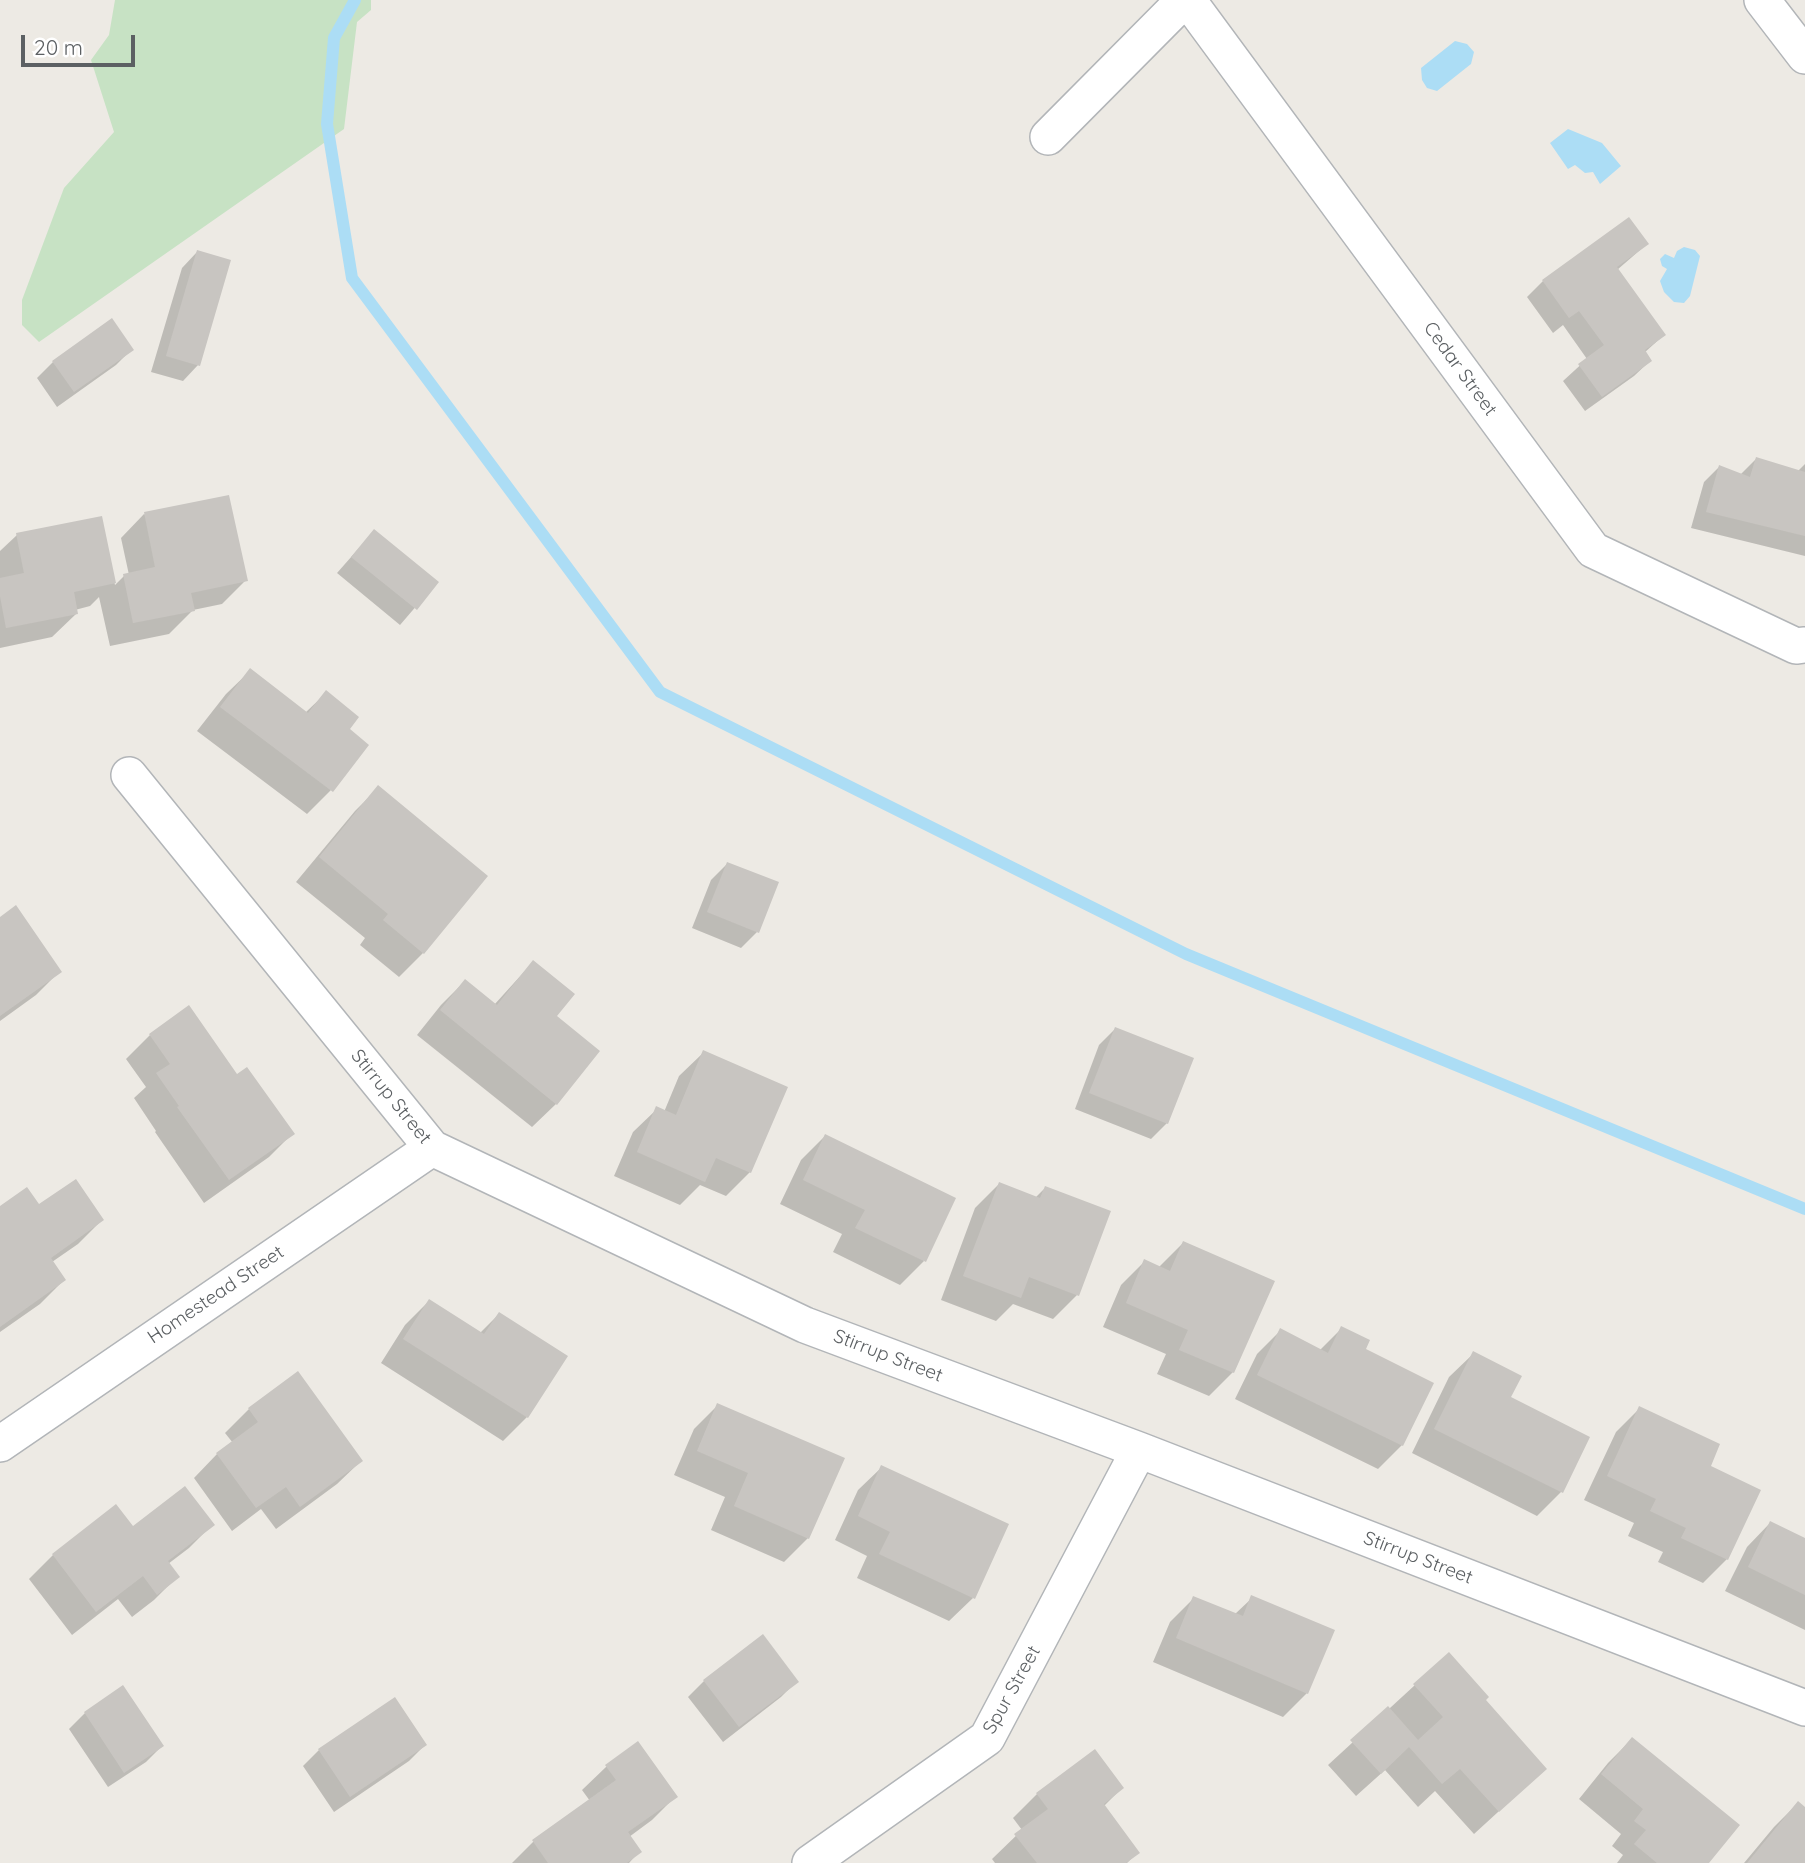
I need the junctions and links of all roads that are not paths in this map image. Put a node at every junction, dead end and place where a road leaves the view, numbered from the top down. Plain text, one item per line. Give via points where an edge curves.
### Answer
1 (1186, 0) edge
2 (1762, 0) edge
3 (1805, 56) edge
4 (1048, 137) dead end
5 (1805, 645) edge
6 (129, 775) dead end
7 (432, 1148) junction
8 (0, 1444) edge
9 (1139, 1450) junction
10 (1805, 1708) edge
11 (810, 1863) edge

1 - 4 street
1 - 5 street, Cedar Street via 1593,550 1796,646
2 - 3 street
6 - 7 street, Stirrup Street
7 - 8 street, Homestead Street
7 - 9 street, Stirrup Street via 805,1325
9 - 10 street, Stirrup Street
9 - 11 street, Spur Street via 987,1738

